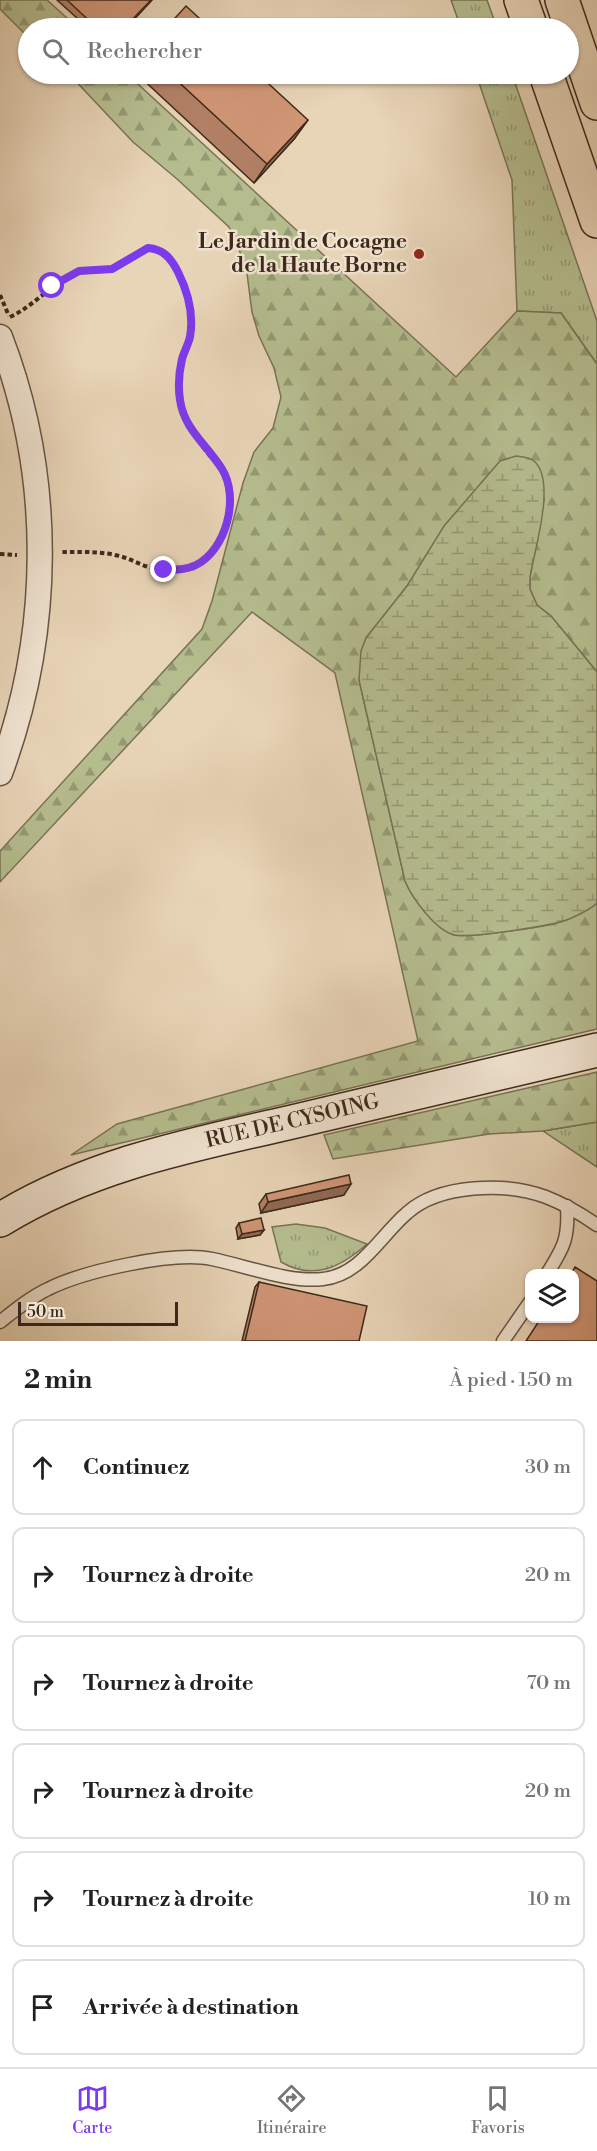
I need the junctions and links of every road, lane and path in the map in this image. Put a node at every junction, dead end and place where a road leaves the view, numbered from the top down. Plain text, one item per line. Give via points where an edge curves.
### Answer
1 (521, 0) edge
2 (562, 0) edge
3 (527, 18) edge
4 (568, 18) edge
5 (579, 50) edge
6 (549, 84) edge
7 (597, 103) edge
8 (597, 221) edge
9 (0, 321) edge
10 (0, 338) edge
11 (28, 554) junction
12 (17, 564) dead end
13 (0, 773) edge
14 (597, 1050) edge
15 (567, 1206) junction
16 (0, 1220) edge
17 (597, 1225) edge
18 (550, 1269) edge
19 (525, 1309) edge
20 (0, 1322) edge
21 (503, 1341) edge

1 - 3 highway
2 - 4 highway
5 - 7 highway
6 - 8 highway
9 - 11 path via 25,310 52,286 79,271 112,269 148,248 164,252 187,290 191,313 190,338 179,375 180,400 196,438 223,470 229,491 224,531 215,548 196,565 164,570 98,552
10 - 11 street via 28,435 38,506
11 - 12 path
11 - 13 street via 39,604 29,673
14 - 16 main road, RUE DE CYSOING via 141,1159 60,1188
15 - 17 lane
15 - 18 lane via 563,1248
15 - 20 lane via 519,1190 446,1192 407,1212 366,1256 339,1276 303,1280 209,1258 153,1261 116,1267 48,1289
19 - 21 lane

